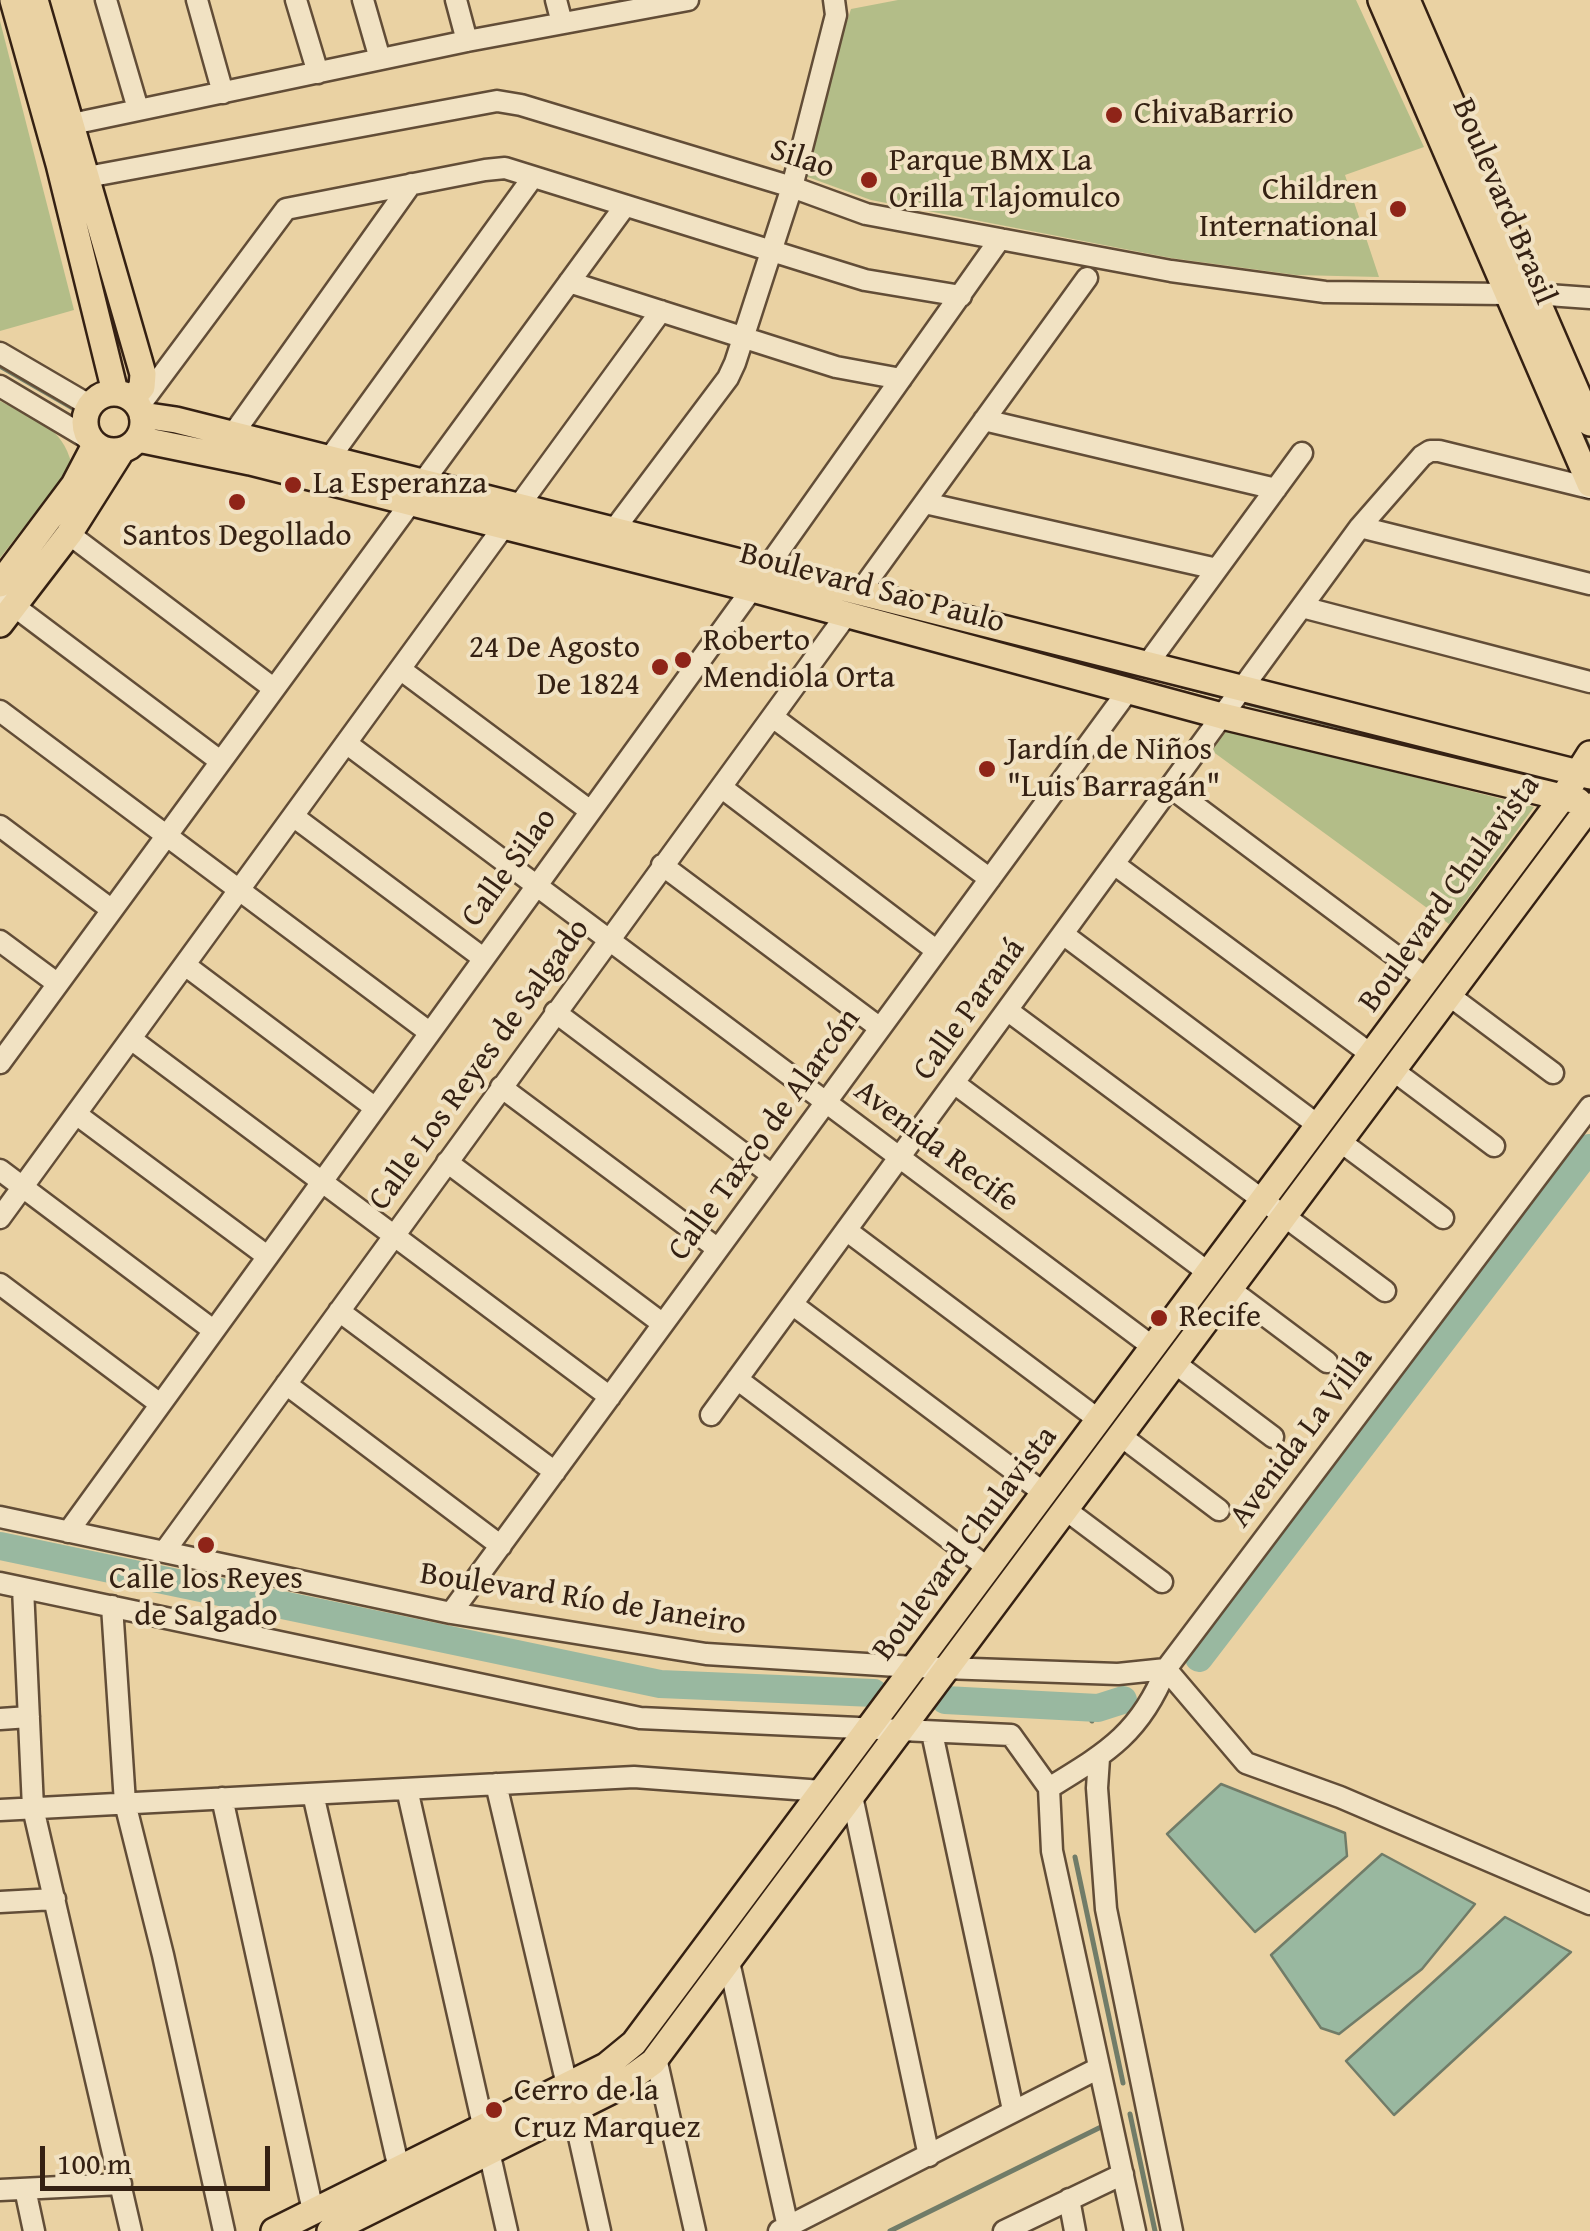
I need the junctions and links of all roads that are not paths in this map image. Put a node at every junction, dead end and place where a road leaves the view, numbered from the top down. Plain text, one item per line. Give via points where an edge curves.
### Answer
1 (13, 0) edge
2 (35, 0) edge
3 (106, 0) edge
4 (197, 0) edge
5 (296, 0) edge
6 (363, 0) edge
7 (456, 0) edge
8 (556, 0) edge
9 (688, 0) edge
10 (834, 0) edge
11 (1381, 0) edge
12 (1407, 0) edge
13 (652, 4) edge
14 (562, 24) junction
15 (467, 41) junction
16 (380, 59) junction
17 (318, 73) junction
18 (223, 94) junction
19 (138, 109) junction
20 (72, 124) junction
21 (76, 166) junction
22 (534, 177) junction
23 (411, 184) junction
24 (792, 187) junction
25 (625, 206) junction
26 (1000, 239) junction
27 (771, 251) junction
28 (1087, 278) dead end
29 (569, 282) junction
30 (1506, 294) junction
31 (1534, 294) junction
32 (961, 296) junction
33 (1590, 298) edge
34 (661, 311) junction
35 (743, 338) junction
36 (1545, 352) junction
37 (0, 353) edge
38 (901, 380) junction
39 (0, 386) edge
40 (89, 405) junction
41 (131, 417) junction
42 (984, 420) junction
43 (1590, 423) edge
44 (233, 434) junction
45 (92, 442) junction
46 (1302, 453) dead end
47 (329, 459) junction
48 (423, 482) junction
49 (1590, 486) edge
50 (1276, 489) junction
51 (924, 503) junction
52 (409, 505) junction
53 (518, 506) junction
54 (502, 528) junction
55 (1360, 528) junction
56 (614, 530) junction
57 (69, 534) junction
58 (1217, 569) junction
59 (758, 579) junction
60 (1590, 584) edge
61 (3, 602) edge
62 (853, 603) junction
63 (1302, 607) junction
64 (1146, 666) junction
65 (400, 669) junction
66 (1590, 682) edge
67 (273, 688) junction
68 (1242, 690) junction
69 (1127, 692) junction
70 (0, 711) edge
71 (1222, 716) junction
72 (774, 718) junction
73 (346, 743) junction
74 (220, 761) junction
75 (1586, 768) edge
76 (721, 787) junction
77 (1170, 787) junction
78 (1564, 798) junction
79 (1590, 805) edge
80 (589, 810) junction
81 (293, 816) junction
82 (0, 826) edge
83 (166, 835) junction
84 (662, 864) junction
85 (1114, 864) junction
86 (990, 879) junction
87 (536, 884) junction
88 (239, 890) junction
89 (112, 910) junction
90 (1063, 934) junction
91 (608, 939) junction
92 (0, 941) edge
93 (937, 951) junction
94 (482, 958) junction
95 (184, 965) junction
96 (1428, 980) junction
97 (58, 984) junction
98 (1450, 996) junction
99 (1007, 1010) junction
100 (555, 1012) junction
101 (880, 1028) junction
102 (429, 1032) junction
103 (131, 1039) junction
104 (1372, 1055) junction
105 (1, 1060) edge
106 (1394, 1071) junction
107 (1553, 1073) dead end
108 (954, 1083) junction
109 (501, 1087) junction
110 (826, 1102) junction
111 (1590, 1107) edge
112 (374, 1108) junction
113 (76, 1114) junction
114 (1319, 1126) junction
115 (1341, 1142) junction
116 (1494, 1146) dead end
117 (900, 1157) junction
118 (447, 1162) junction
119 (0, 1170) edge
120 (772, 1175) junction
121 (321, 1181) junction
122 (22, 1187) junction
123 (1263, 1201) junction
124 (1285, 1217) junction
125 (0, 1218) edge
126 (1442, 1218) dead end
127 (846, 1230) junction
128 (394, 1235) junction
129 (718, 1249) junction
130 (267, 1256) junction
131 (1208, 1274) junction
132 (0, 1284) edge
133 (1231, 1290) junction
134 (1385, 1291) dead end
135 (792, 1304) junction
136 (339, 1311) junction
137 (663, 1324) junction
138 (213, 1330) junction
139 (1153, 1347) junction
140 (1327, 1362) dead end
141 (1176, 1364) junction
142 (737, 1380) junction
143 (286, 1384) junction
144 (610, 1397) junction
145 (160, 1404) junction
146 (711, 1415) dead end
147 (1099, 1420) junction
148 (1121, 1436) junction
149 (1273, 1437) dead end
150 (555, 1472) junction
151 (1044, 1494) junction
152 (1066, 1510) junction
153 (1219, 1510) dead end
154 (0, 1518) edge
155 (68, 1532) junction
156 (501, 1546) junction
157 (164, 1552) junction
158 (988, 1568) junction
159 (1162, 1582) dead end
160 (0, 1583) edge
161 (23, 1588) junction
162 (112, 1606) junction
163 (451, 1613) junction
164 (914, 1667) junction
165 (948, 1668) junction
166 (1166, 1669) junction
167 (29, 1718) junction
168 (0, 1719) edge
169 (867, 1730) junction
170 (900, 1732) junction
171 (932, 1733) junction
172 (1099, 1758) junction
173 (496, 1784) junction
174 (1049, 1788) junction
175 (408, 1789) junction
176 (822, 1791) junction
177 (313, 1794) junction
178 (852, 1796) junction
179 (222, 1798) junction
180 (126, 1804) junction
181 (33, 1808) junction
182 (0, 1810) edge
183 (55, 1899) junction
184 (0, 1902) edge
185 (1590, 1904) edge
186 (729, 1962) junction
187 (656, 2058) junction
188 (1099, 2068) junction
189 (1142, 2092) junction
190 (570, 2098) junction
191 (1106, 2101) junction
192 (1013, 2110) junction
193 (486, 2139) junction
194 (930, 2156) junction
195 (399, 2169) junction
196 (1123, 2174) junction
197 (120, 2184) junction
198 (25, 2189) junction
199 (0, 2190) edge
200 (1069, 2198) junction
201 (322, 2221) edge
202 (783, 2229) edge
203 (34, 2231) edge
204 (131, 2231) edge
205 (224, 2231) edge
206 (274, 2231) edge
207 (507, 2231) edge
208 (600, 2231) edge
209 (694, 2231) edge
210 (1004, 2231) edge
211 (1076, 2231) edge
212 (1135, 2231) edge
213 (1172, 2231) edge

1 - 21 main road
2 - 20 main road
3 - 19 street
4 - 18 street
5 - 17 street
6 - 16 street
7 - 15 street
8 - 14 street
9 - 13 street
10 - 24 street via 836,15
11 - 30 main road, Boulevard Brasil
12 - 31 main road, Boulevard Brasil
13 - 14 street
14 - 15 street
15 - 16 street
16 - 17 street
17 - 18 street
18 - 19 street
19 - 20 street
20 - 21 main road
21 - 24 street, Silao via 497,101
21 - 41 main road via 142,374
22 - 23 street via 505,168
22 - 25 street
22 - 47 street
23 - 41 street via 286,209
23 - 44 street
24 - 26 street, Silao via 866,214
24 - 27 street
25 - 27 street
25 - 29 street
26 - 30 street, Silao via 1171,272 1325,292
26 - 32 street, Calle Silao
27 - 32 street via 865,280
27 - 35 street
28 - 42 street, Calle Los Reyes de Salgado
29 - 34 street
29 - 48 street
30 - 36 main road, Boulevard Brasil
31 - 33 street
31 - 36 main road, Boulevard Brasil
32 - 38 street, Calle Silao
34 - 35 street
34 - 53 street
35 - 38 street
35 - 56 street via 728,378
36 - 43 main road, Boulevard Brasil
36 - 49 main road, Boulevard Brasil
37 - 40 street
38 - 59 street, Calle Silao
39 - 45 street
40 - 41 main road via 105,393
40 - 45 main road via 84,422
41 - 44 main road, Boulevard Sao Paulo
41 - 45 main road via 113,452
41 - 52 main road, Boulevard Sao Paulo via 250,462
41 - 57 main road
42 - 50 street
42 - 51 street, Calle Los Reyes de Salgado
44 - 47 main road, Boulevard Sao Paulo
45 - 61 main road via 74,485
46 - 50 street
47 - 48 main road, Boulevard Sao Paulo
48 - 53 main road, Boulevard Sao Paulo
49 - 55 street, Calle Paraná via 1430,451
50 - 58 street
51 - 58 street
51 - 62 street, Calle Los Reyes de Salgado
52 - 54 main road, Boulevard Sao Paulo
52 - 67 street
53 - 56 main road, Boulevard Sao Paulo
54 - 59 main road, Boulevard Sao Paulo
54 - 65 street
55 - 60 street
55 - 63 street, Calle Paraná
56 - 59 main road, Boulevard Sao Paulo
57 - 61 main road
57 - 67 street
58 - 64 street
59 - 62 main road, Boulevard Sao Paulo
59 - 80 street, Calle Silao
61 - 74 street
62 - 64 main road, Boulevard Sao Paulo
62 - 69 main road, Boulevard Sao Paulo
62 - 72 street, Calle Los Reyes de Salgado
63 - 66 street
63 - 68 street, Calle Paraná
64 - 68 main road, Boulevard Sao Paulo
65 - 73 street
65 - 80 street
67 - 74 street
68 - 71 street, Calle Paraná
68 - 75 main road, Boulevard Sao Paulo
69 - 71 main road, Boulevard Sao Paulo
69 - 86 street, Calle Taxco de Alarcón
70 - 83 street
71 - 77 street, Calle Paraná
71 - 78 main road, Boulevard Sao Paulo
72 - 76 street, Calle Los Reyes de Salgado
72 - 86 street
73 - 81 street
73 - 87 street, Avenida Recife
74 - 83 street
75 - 78 main road, Boulevard Chulavista
76 - 84 street, Calle Los Reyes de Salgado
76 - 93 street
77 - 85 street, Calle Paraná
77 - 96 street
78 - 79 main road, Boulevard Sao Paulo
78 - 96 main road, Boulevard Chulavista
79 - 98 main road, Boulevard Chulavista
80 - 87 street, Calle Silao
81 - 88 street
81 - 94 street
82 - 89 street
83 - 88 street
83 - 89 street
84 - 91 street, Calle Los Reyes de Salgado
84 - 101 street
85 - 90 street, Calle Paraná
85 - 104 street
86 - 93 street, Calle Taxco de Alarcón
87 - 91 street, Avenida Recife
87 - 94 street, Calle Silao
88 - 95 street
88 - 102 street
89 - 97 street
90 - 99 street, Calle Paraná
90 - 114 street
91 - 100 street, Calle Los Reyes de Salgado
91 - 110 street, Avenida Recife
92 - 97 street
93 - 101 street, Calle Taxco de Alarcón
94 - 102 street, Calle Silao
95 - 103 street
95 - 112 street
96 - 104 main road, Boulevard Chulavista
97 - 105 street
98 - 106 main road, Boulevard Chulavista
98 - 107 street
99 - 108 street, Calle Paraná
99 - 123 street
100 - 109 street, Calle Los Reyes de Salgado
100 - 120 street
101 - 110 street, Calle Taxco de Alarcón
102 - 112 street, Calle Silao
103 - 113 street
103 - 121 street
104 - 114 main road, Boulevard Chulavista
106 - 115 main road, Boulevard Chulavista
106 - 116 street
108 - 117 street, Calle Paraná
108 - 131 street
109 - 118 street, Calle Los Reyes de Salgado
109 - 129 street
110 - 117 street, Avenida Recife
110 - 120 street, Calle Taxco de Alarcón
111 - 166 street, Avenida La Villa
112 - 121 street, Calle Silao
113 - 122 street
113 - 130 street
114 - 123 main road, Boulevard Chulavista
115 - 124 main road, Boulevard Chulavista
115 - 126 street
117 - 127 street, Calle Paraná
117 - 139 street, Avenida Recife
118 - 128 street, Calle Los Reyes de Salgado
118 - 137 street
119 - 122 street
120 - 129 street, Calle Taxco de Alarcón
121 - 128 street
121 - 130 street, Calle Silao
122 - 125 street
122 - 138 street
123 - 124 street
123 - 131 main road, Boulevard Chulavista
124 - 133 main road, Boulevard Chulavista
124 - 134 street
127 - 135 street, Calle Paraná
127 - 147 street
128 - 136 street, Calle Los Reyes de Salgado
128 - 144 street
129 - 137 street, Calle Taxco de Alarcón
130 - 138 street, Calle Silao
131 - 139 main road, Boulevard Chulavista
132 - 145 street
133 - 140 street
133 - 141 main road, Boulevard Chulavista
135 - 142 street, Calle Paraná
135 - 151 street
136 - 143 street, Calle Los Reyes de Salgado
136 - 150 street
137 - 144 street, Calle Taxco de Alarcón
138 - 145 street, Calle Silao
139 - 147 main road, Boulevard Chulavista
141 - 148 main road, Boulevard Chulavista
141 - 149 street
142 - 146 street, Calle Paraná
142 - 158 street
143 - 156 street
143 - 157 street, Calle Los Reyes de Salgado
144 - 150 street, Calle Taxco de Alarcón
145 - 155 street, Calle Silao
147 - 151 main road, Boulevard Chulavista
148 - 152 main road, Boulevard Chulavista
148 - 153 street
150 - 156 street, Calle Taxco de Alarcón
151 - 158 main road, Boulevard Chulavista
152 - 159 street
152 - 165 main road, Boulevard Chulavista
154 - 155 street, Boulevard Río de Janeiro
155 - 157 street, Boulevard Río de Janeiro
156 - 163 street, Calle Taxco de Alarcón
157 - 163 street, Boulevard Río de Janeiro
158 - 164 main road, Boulevard Chulavista
160 - 161 street
161 - 162 street
161 - 167 street
162 - 169 street via 640,1718
162 - 180 street
163 - 164 street, Boulevard Río de Janeiro via 706,1654
164 - 165 street, Boulevard Río de Janeiro
164 - 169 main road, Boulevard Chulavista
165 - 166 street, Boulevard Río de Janeiro via 1118,1674
165 - 170 main road, Boulevard Chulavista
166 - 172 street, Avenida La Villa via 1139,1722
166 - 185 street via 1246,1763
167 - 168 street
167 - 181 street
169 - 170 street
169 - 176 main road, Boulevard Chulavista
170 - 171 street
170 - 178 main road, Boulevard Chulavista
171 - 174 street via 1010,1735
171 - 192 street
172 - 174 street, Avenida La Villa
172 - 189 street via 1106,1909
173 - 175 street
173 - 176 street via 634,1777
173 - 190 street
174 - 188 street via 1052,1851
175 - 177 street
175 - 193 street
176 - 190 main road, Boulevard Chulavista via 634,2043
177 - 179 street
177 - 195 street
178 - 186 main road, Boulevard Chulavista
178 - 194 street
179 - 180 street
179 - 201 street
180 - 181 street
180 - 205 street
181 - 182 street
181 - 183 street
183 - 184 street
183 - 197 street
186 - 187 main road, Boulevard Chulavista
186 - 202 street
187 - 190 main road, Boulevard Chulavista via 637,2076
187 - 209 street
188 - 191 street
188 - 192 street
189 - 191 street
189 - 213 street
190 - 193 main road, Boulevard Chulavista
190 - 208 street
191 - 196 street
192 - 194 street
193 - 195 main road, Boulevard Chulavista
193 - 201 main road, Boulevard Chulavista
193 - 207 street
194 - 202 street
195 - 201 main road, Boulevard Chulavista
196 - 200 street
196 - 212 street
197 - 198 street
197 - 204 street
198 - 199 street
198 - 203 street
200 - 210 street
200 - 211 street
201 - 206 main road, Boulevard Chulavista

